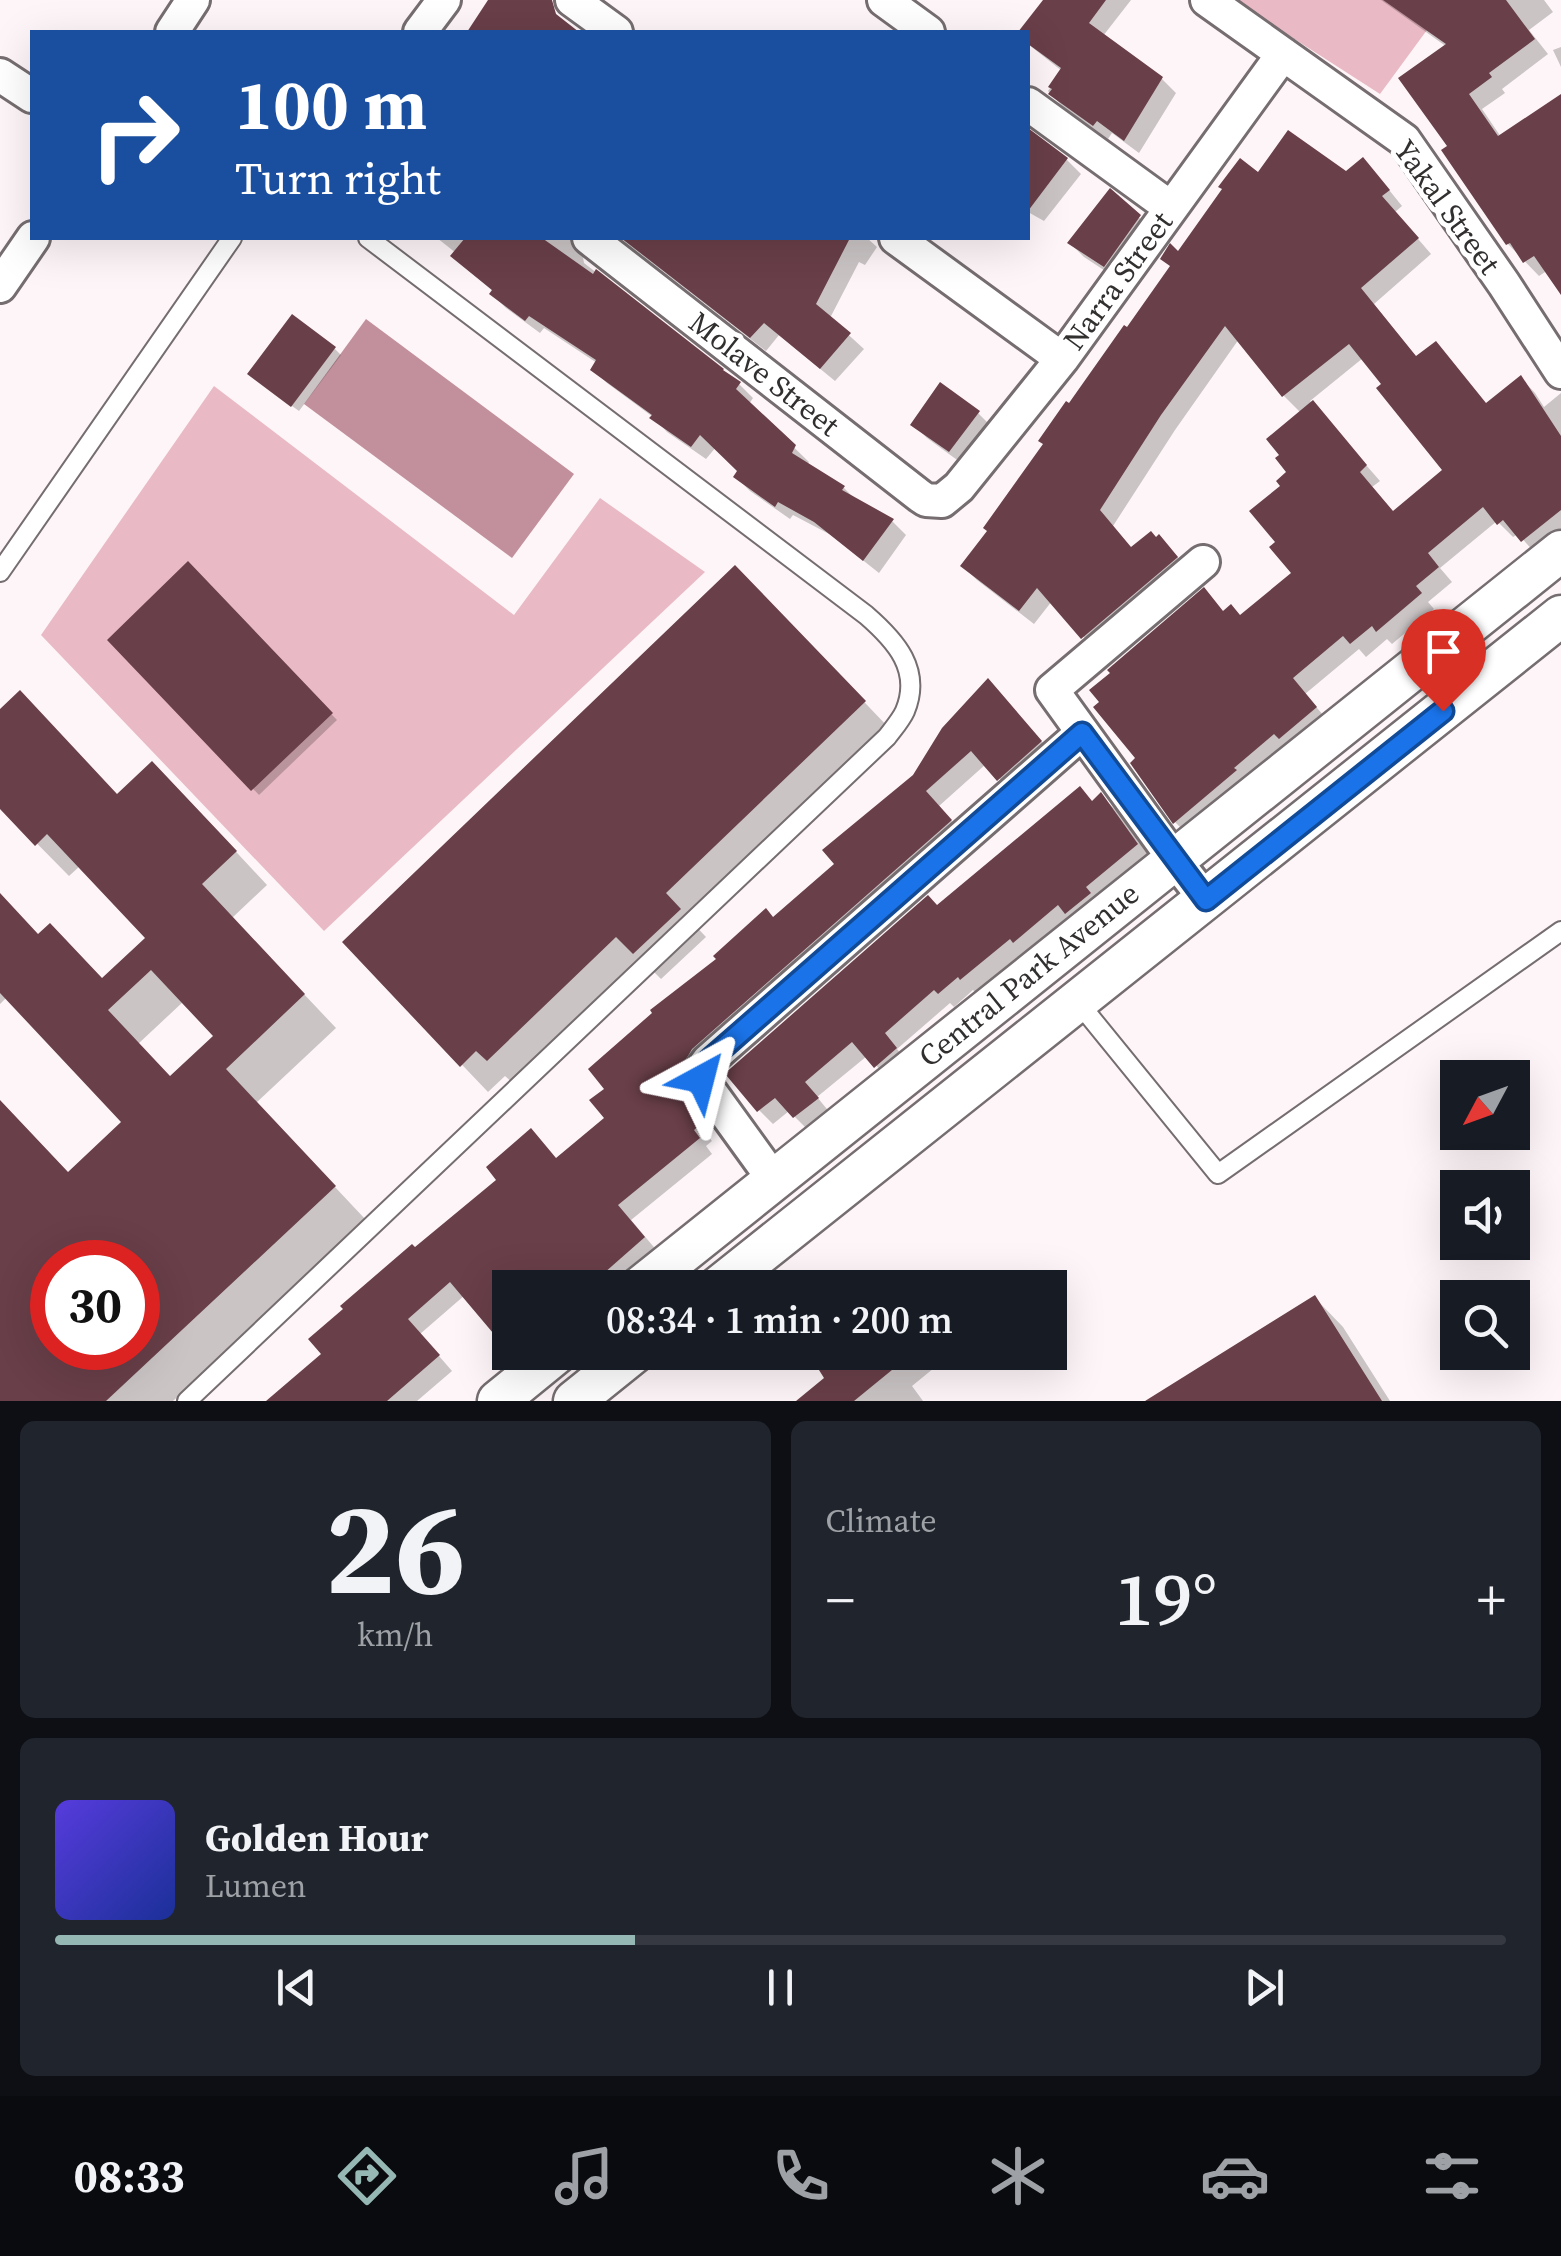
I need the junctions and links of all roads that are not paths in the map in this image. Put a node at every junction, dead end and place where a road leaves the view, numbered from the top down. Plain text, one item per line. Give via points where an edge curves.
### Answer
1 (194, 0) edge
2 (444, 0) edge
3 (572, 0) edge
4 (884, 0) edge
5 (1207, 0) edge
6 (173, 30) edge
7 (422, 30) edge
8 (613, 30) edge
9 (925, 30) edge
10 (1283, 54) junction
11 (0, 74) edge
12 (30, 95) edge
13 (1030, 105) edge
14 (1170, 208) junction
15 (32, 240) edge
16 (231, 240) edge
17 (371, 240) edge
18 (592, 240) edge
19 (899, 240) edge
20 (0, 286) edge
21 (1062, 359) junction
22 (1561, 372) edge
23 (942, 501) joint
24 (1561, 551) edge
25 (1203, 562) dead end
26 (0, 572) edge
27 (1561, 616) edge
28 (1082, 733) junction
29 (1174, 859) junction
30 (1206, 900) junction
31 (1561, 931) edge
32 (1078, 1002) junction
33 (774, 1180) junction
34 (662, 1270) edge
35 (740, 1270) edge
36 (536, 1370) edge
37 (613, 1370) edge
38 (187, 1401) edge
39 (498, 1401) edge
40 (574, 1401) edge

1 - 6 street
2 - 7 street
3 - 8 street
4 - 9 street
5 - 10 street, Yakal Street
10 - 14 street, Narra Street
10 - 22 street, Yakal Street via 1404,140
11 - 12 street
13 - 14 street
14 - 21 street, Narra Street
15 - 20 street
16 - 26 lane
17 - 38 lane via 866,615 908,664 911,690 887,738
18 - 23 street, Molave Street via 920,496
19 - 21 street
21 - 23 street, Narra Street
24 - 29 street, Central Park Avenue
25 - 28 street via 1052,690
27 - 30 street, Central Park Avenue
28 - 29 street
28 - 33 street via 702,1069 701,1079
29 - 30 street
29 - 33 street, Central Park Avenue
30 - 32 street, Central Park Avenue
31 - 32 lane via 1218,1174
32 - 35 street, Central Park Avenue
33 - 34 street, Central Park Avenue
36 - 39 street
37 - 40 street

